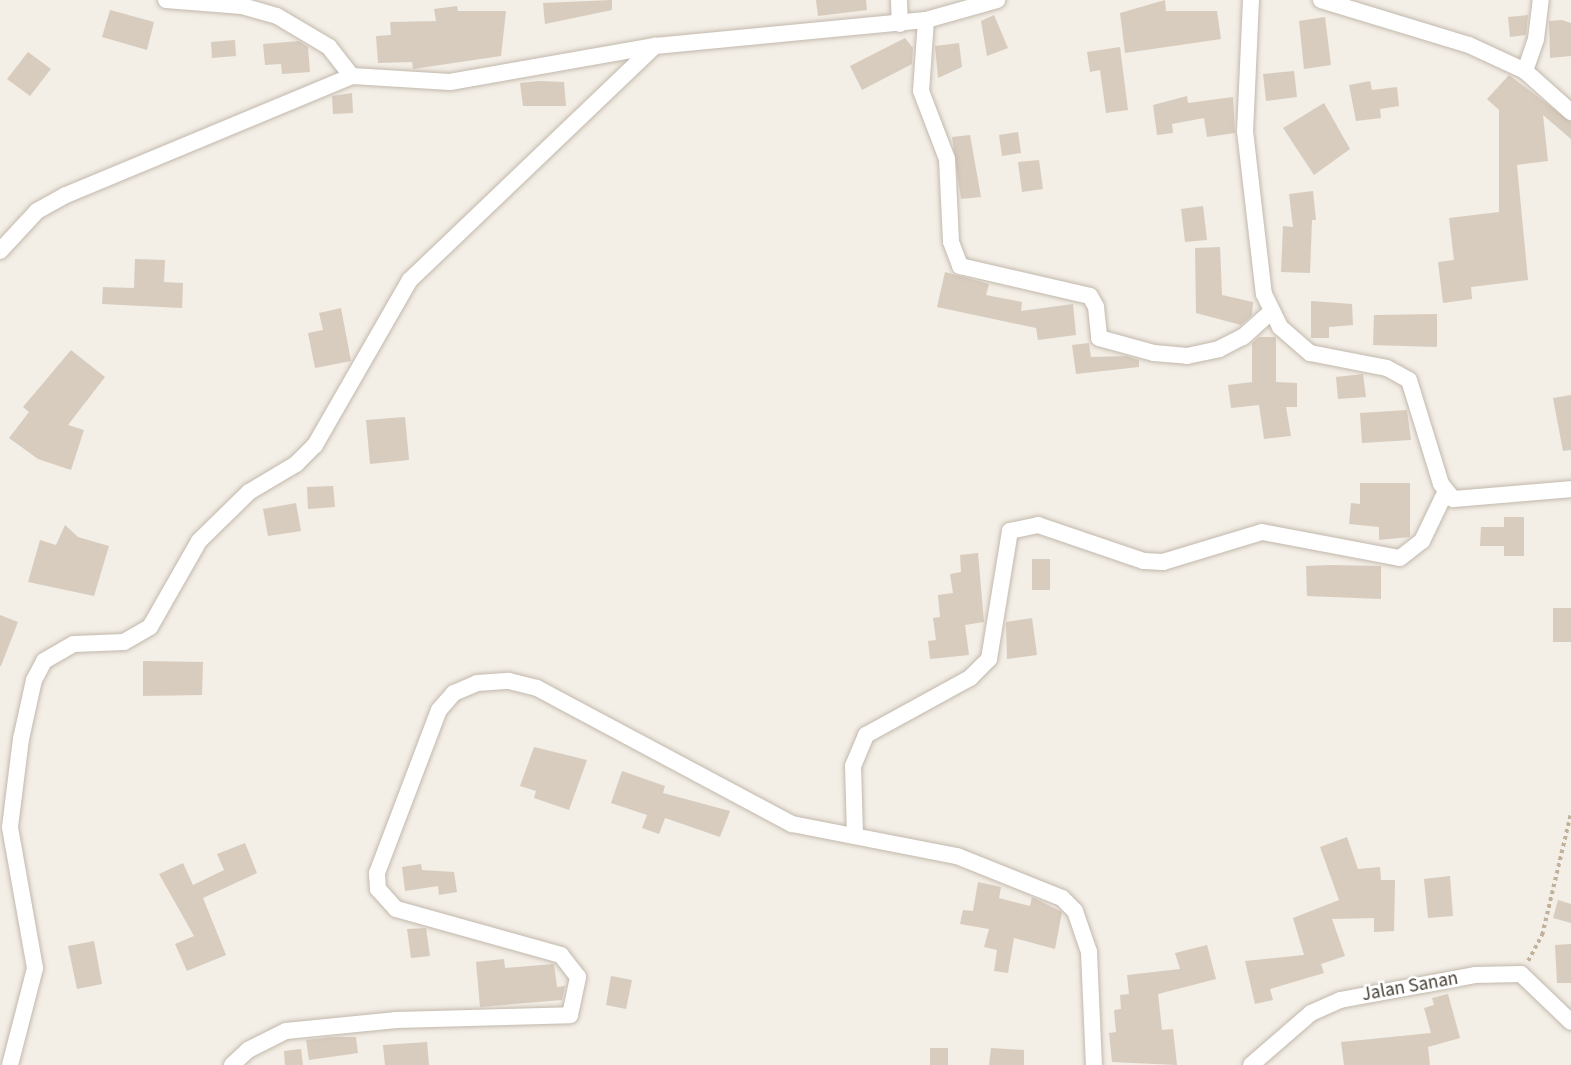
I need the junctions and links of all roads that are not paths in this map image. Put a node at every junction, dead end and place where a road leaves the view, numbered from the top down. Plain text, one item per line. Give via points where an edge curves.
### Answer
1 (166, 0) edge
2 (899, 0) edge
3 (997, 0) edge
4 (1251, 0) edge
5 (1321, 0) edge
6 (1541, 0) edge
7 (926, 20) junction
8 (900, 24) junction
9 (655, 46) junction
10 (1525, 71) junction
11 (352, 76) junction
12 (1571, 112) edge
13 (0, 251) edge
14 (1271, 312) junction
15 (1571, 489) edge
16 (1445, 493) junction
17 (855, 836) junction
18 (1571, 1021) edge
19 (10, 1065) edge
20 (232, 1065) edge
21 (1094, 1065) edge
22 (1251, 1065) edge

1 - 11 street via 242,6 277,16 330,47
2 - 8 street
3 - 7 street
4 - 14 street via 1245,131
5 - 10 street via 1417,26
6 - 10 street
7 - 8 street
7 - 14 street via 921,91 947,159 951,242 960,267 1090,296 1096,307 1099,338 1154,353 1187,356 1219,349 1243,337
8 - 9 street
9 - 11 street via 450,82
9 - 19 street via 410,279 315,445 296,464 249,492 199,541 150,627 124,642 74,644 44,661 34,680 24,727 10,827 35,968
10 - 12 street
11 - 13 street via 66,195 37,211
14 - 16 street via 1310,353 1387,368 1409,380
15 - 16 street via 1466,500
16 - 17 street via 1422,541 1400,558 1262,532 1163,562 1143,561 1038,525 1010,531 989,659 970,678 866,735 853,766
17 - 20 street via 762,811 537,688 509,681 477,683 454,694 439,710 377,873 378,889 396,909 561,955 578,977 570,1015 396,1020 286,1031 248,1049
17 - 21 street via 957,856 1062,898 1075,911 1089,952
18 - 22 street, Jalan Sanan via 1521,974 1475,975 1340,1000 1311,1013

